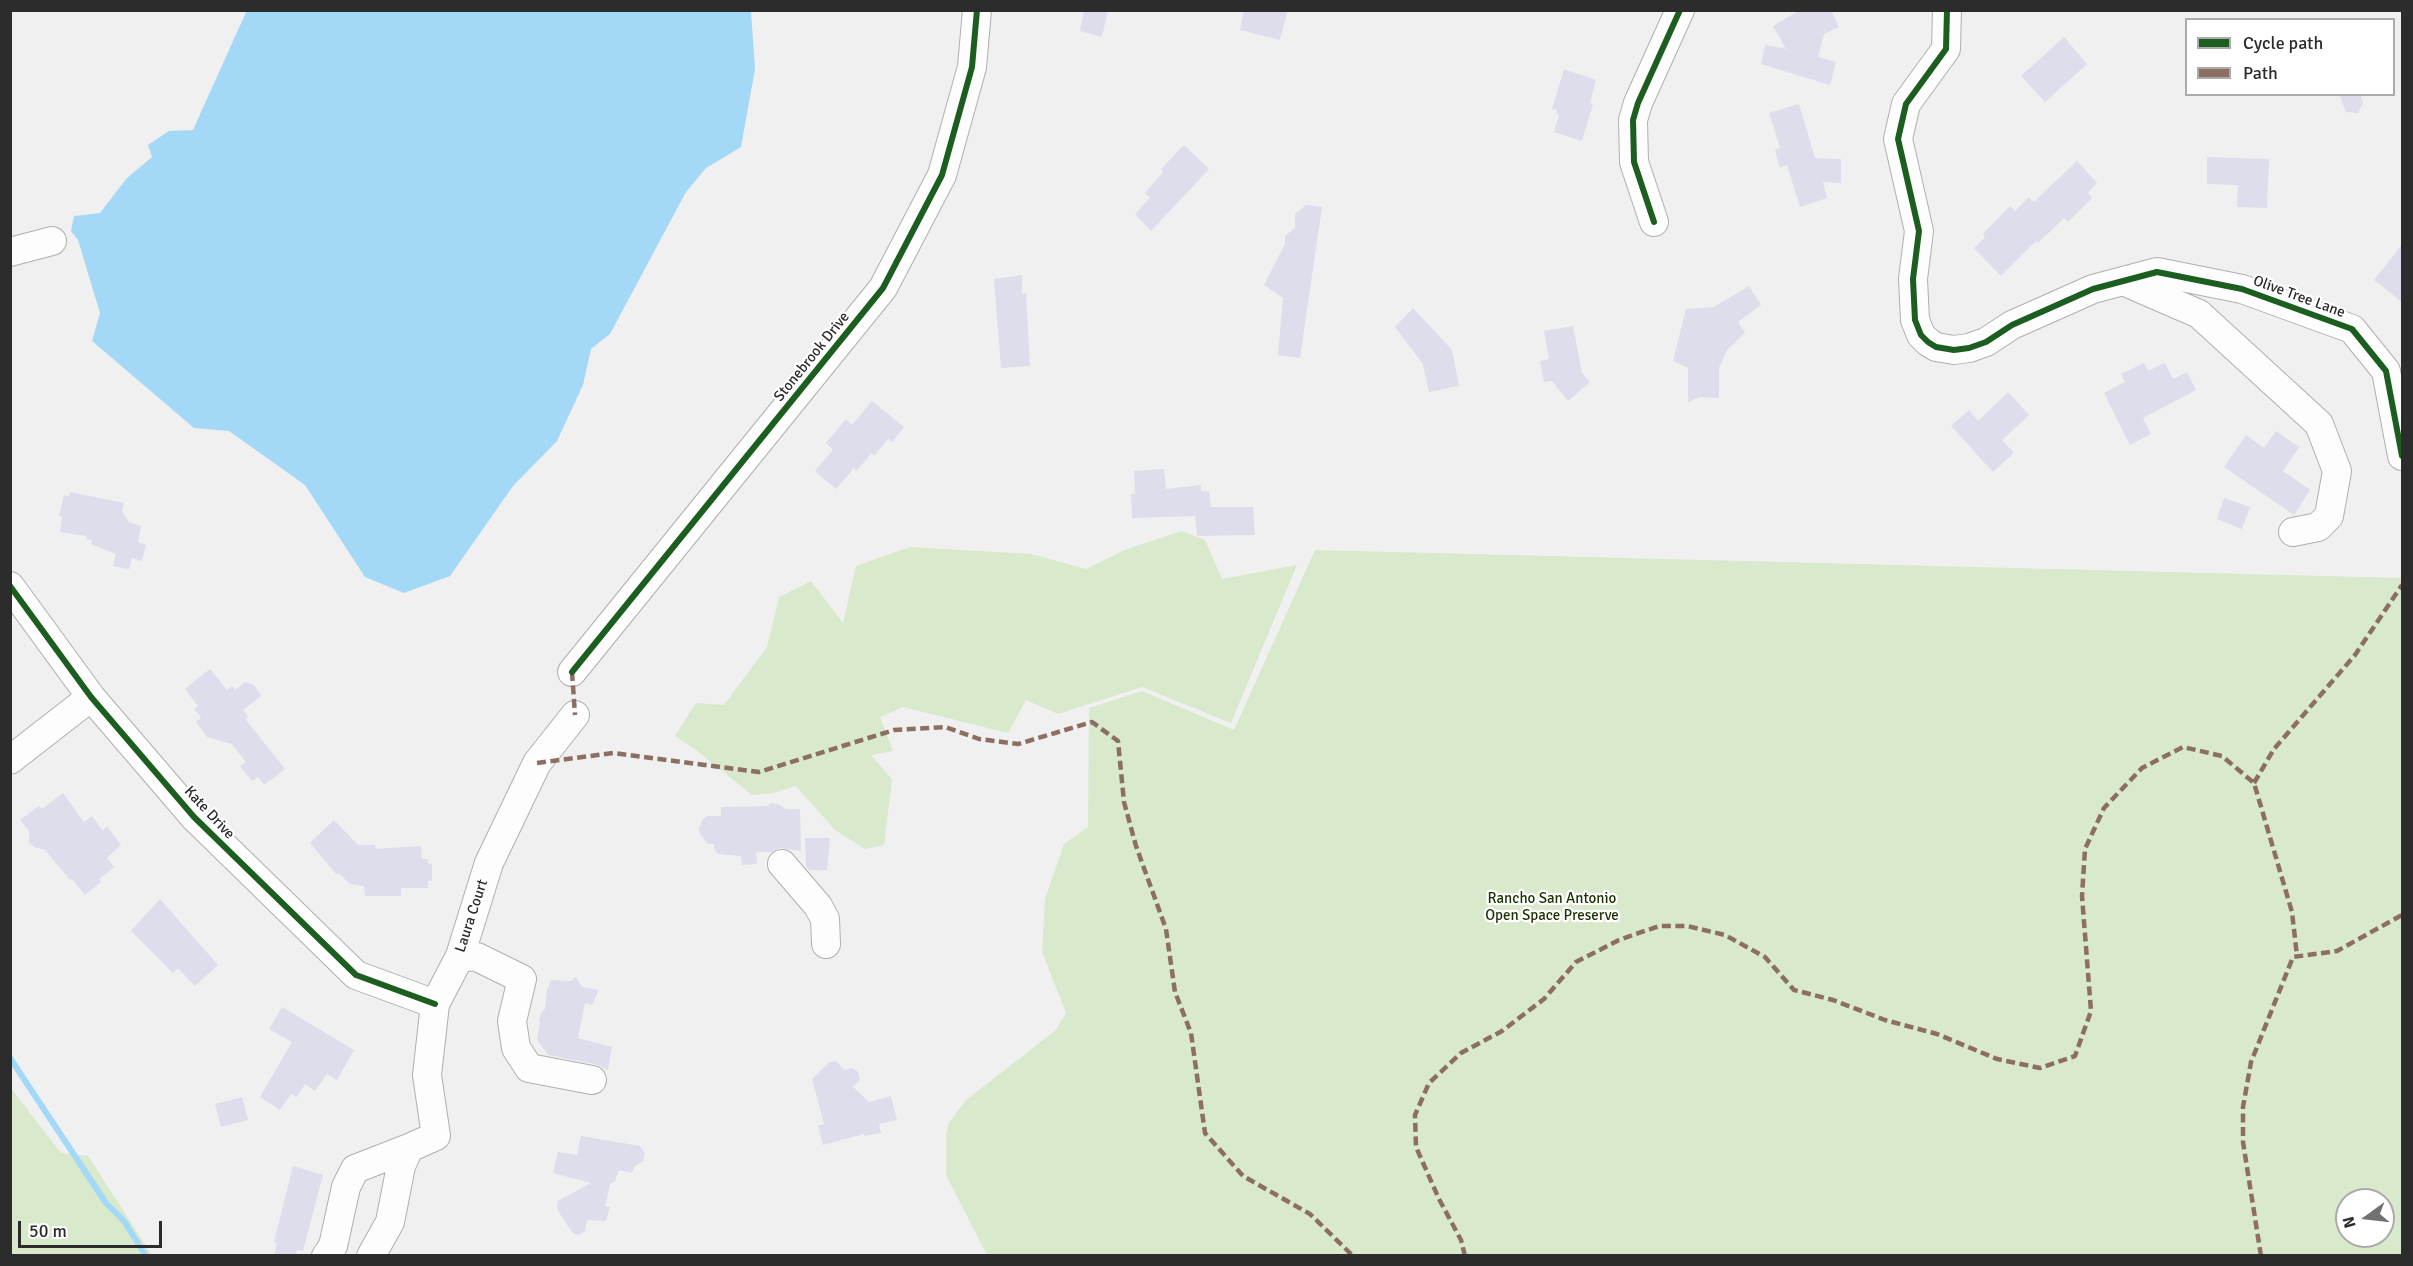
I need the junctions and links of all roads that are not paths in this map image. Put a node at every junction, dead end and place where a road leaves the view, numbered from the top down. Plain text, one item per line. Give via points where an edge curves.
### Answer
1 (977, 10) edge
2 (1680, 10) edge
3 (1947, 10) edge
4 (1654, 222) dead end
5 (52, 241) dead end
6 (10, 252) edge
7 (2123, 281) junction
8 (2403, 456) edge
9 (2293, 532) dead end
10 (10, 586) edge
11 (572, 672) dead end
12 (91, 697) junction
13 (575, 715) dead end
14 (10, 760) edge
15 (782, 864) dead end
16 (826, 944) dead end
17 (460, 956) junction
18 (435, 1004) junction
19 (592, 1080) dead end
20 (410, 1148) junction
21 (326, 1256) edge
22 (371, 1256) edge

1 - 11 street, Stonebrook Drive via 972,67 942,175 883,288
2 - 4 street via 1633,120 1634,162
3 - 7 street, Olive Tree Lane via 1946,49 1906,104 1898,139 1919,231 1913,279 1915,320 1921,335 1936,347 1969,348 2093,289
5 - 6 street
7 - 8 street, Olive Tree Lane via 2157,272 2242,289 2352,329 2386,371
7 - 9 street via 2199,314 2319,424 2337,471 2330,516 2318,527
10 - 12 street, Kate Drive
12 - 14 street
12 - 18 street, Kate Drive via 194,817 356,975
13 - 17 street, Laura Court via 537,763 508,823 489,863
15 - 16 street via 818,906 825,919
17 - 18 street, Laura Court
17 - 19 street via 477,957 522,979 512,1022 516,1048 529,1068
18 - 20 street, Laura Court via 426,1075 436,1136
20 - 21 street via 356,1169 342,1201 338,1232
20 - 22 street via 401,1166 390,1222

